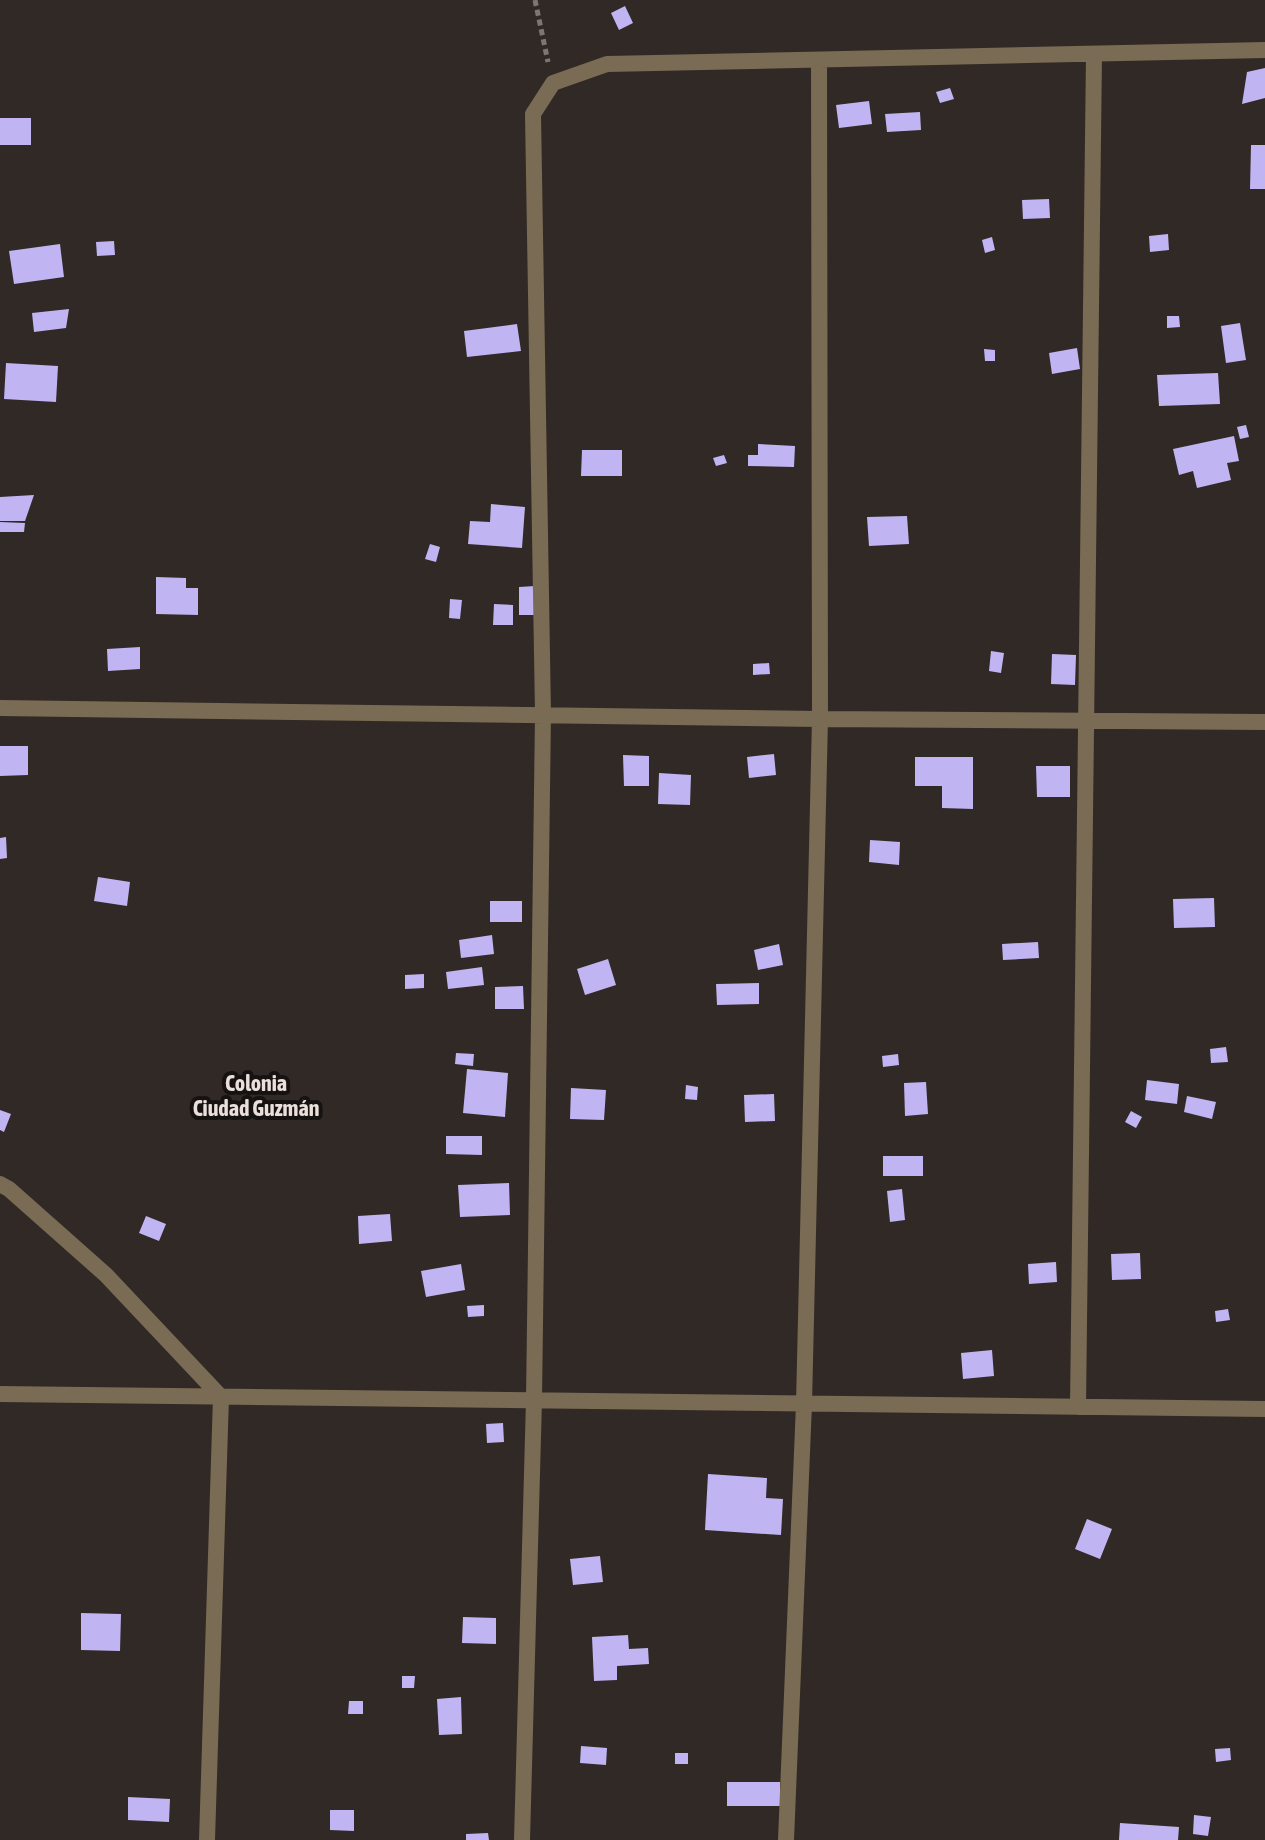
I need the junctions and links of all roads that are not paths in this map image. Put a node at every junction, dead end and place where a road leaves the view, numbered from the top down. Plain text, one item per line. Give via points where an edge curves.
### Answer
1 (1265, 50) edge
2 (1094, 54) junction
3 (819, 60) junction
4 (0, 708) edge
5 (543, 714) junction
6 (820, 719) junction
7 (1086, 720) junction
8 (1265, 722) edge
9 (0, 1184) edge
10 (0, 1394) edge
11 (221, 1397) junction
12 (534, 1400) junction
13 (804, 1404) junction
14 (1078, 1407) junction
15 (1265, 1409) edge
16 (207, 1840) edge
17 (522, 1840) edge
18 (786, 1840) edge

1 - 2 street
2 - 3 street
2 - 7 street
3 - 5 street via 607,64 553,83 533,114
3 - 6 street
4 - 5 street
5 - 6 street
5 - 12 street
6 - 7 street
6 - 13 street
7 - 8 street
7 - 14 street
9 - 11 street via 106,1275
10 - 11 street
11 - 12 street
11 - 16 street
12 - 13 street
12 - 17 street
13 - 14 street
13 - 18 street
14 - 15 street

